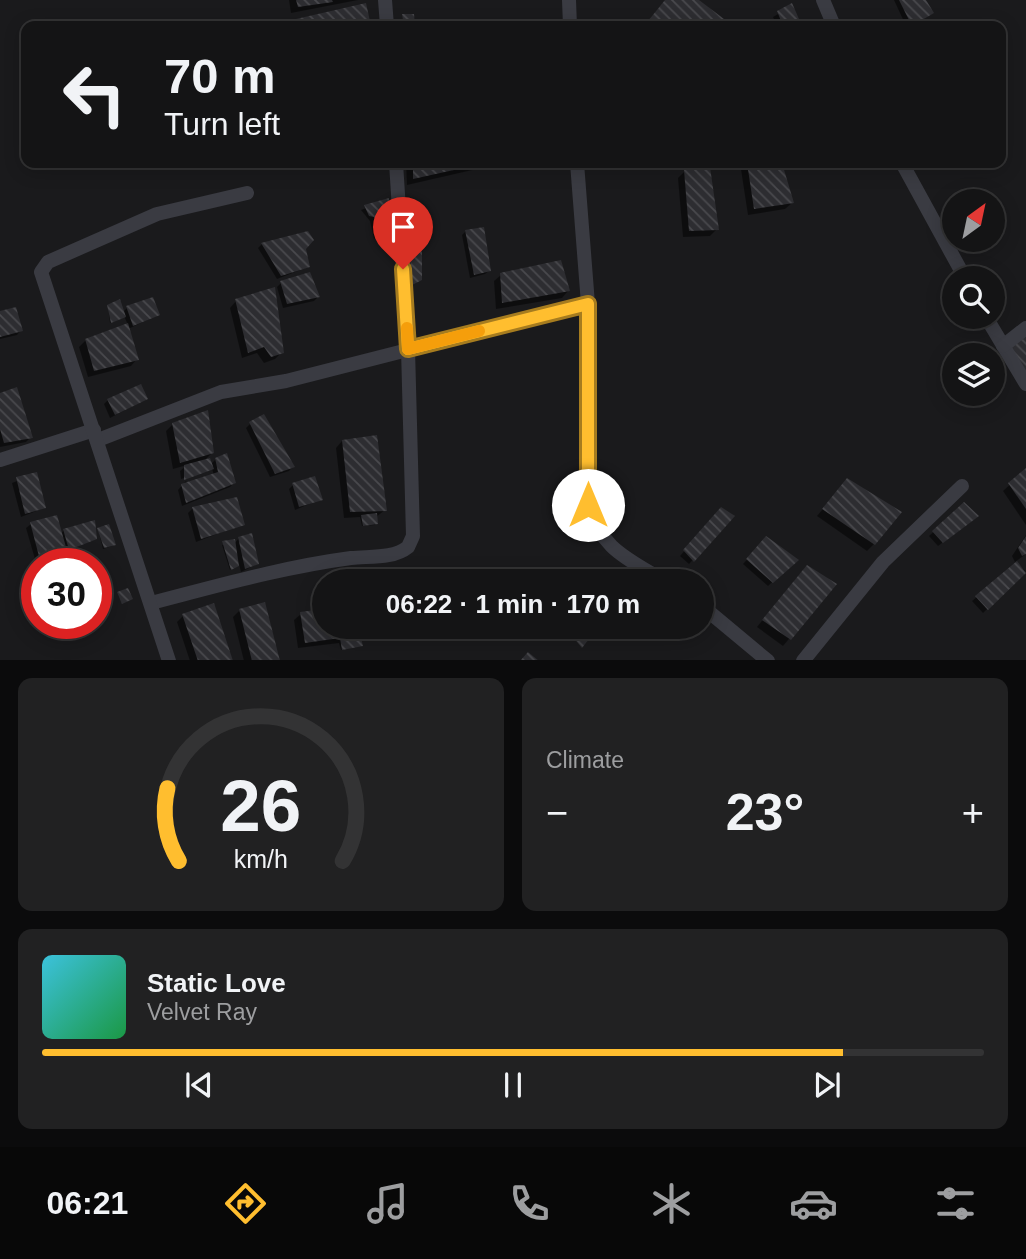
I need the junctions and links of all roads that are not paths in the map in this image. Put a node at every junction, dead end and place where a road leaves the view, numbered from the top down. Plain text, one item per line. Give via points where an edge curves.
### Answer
1 (385, 0) edge
2 (569, 0) edge
3 (823, 0) edge
4 (387, 21) edge
5 (570, 21) edge
6 (832, 21) edge
7 (396, 168) edge
8 (577, 168) edge
9 (905, 168) edge
10 (247, 193) dead end
11 (958, 266) edge
12 (588, 304) junction
13 (1026, 328) edge
14 (1005, 344) edge
15 (408, 349) junction
16 (1005, 349) edge
17 (1026, 384) edge
18 (96, 435) junction
19 (0, 460) edge
20 (962, 486) dead end
21 (645, 569) edge
22 (151, 603) junction
23 (714, 616) edge
24 (169, 660) edge
25 (768, 660) edge
26 (803, 660) edge

1 - 4 street
2 - 5 street
3 - 6 street
7 - 15 street
8 - 12 street
9 - 11 street
10 - 18 street via 157,214 48,262 41,272
12 - 15 street
12 - 21 street via 588,505 607,545
13 - 14 street
15 - 18 street via 221,393
15 - 22 street via 413,536 408,547 393,555 349,558 256,576
16 - 17 street
18 - 19 street
18 - 22 street
20 - 26 street via 883,562
22 - 24 street
23 - 25 street

